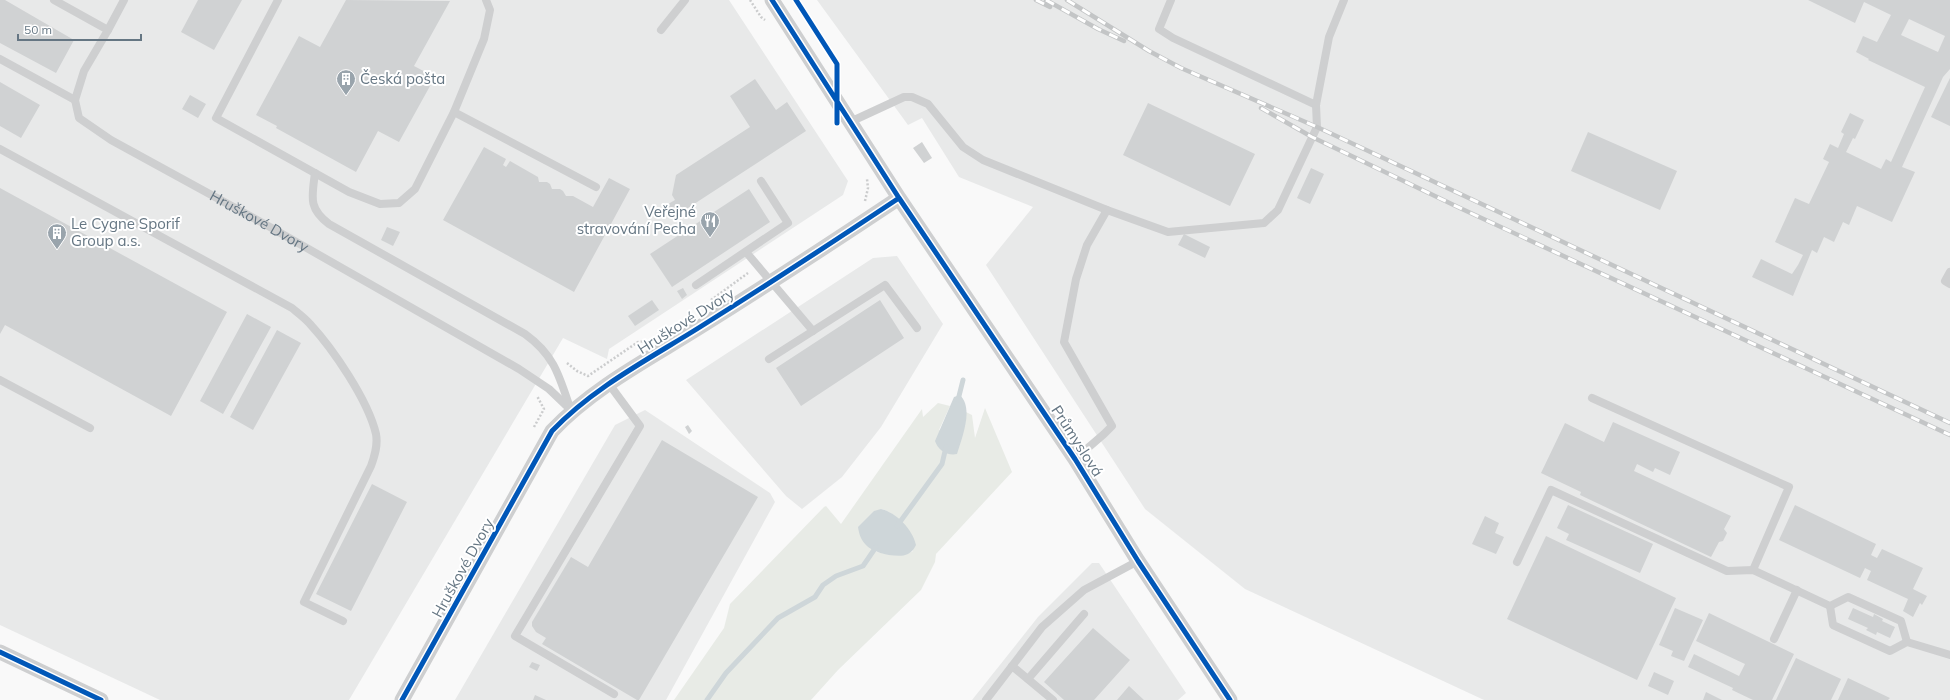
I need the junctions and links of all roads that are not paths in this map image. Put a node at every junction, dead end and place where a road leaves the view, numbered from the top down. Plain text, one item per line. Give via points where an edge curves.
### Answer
1 (54, 0) edge
2 (124, 0) edge
3 (278, 0) edge
4 (486, 0) edge
5 (685, 0) edge
6 (772, 0) edge
7 (1171, 0) edge
8 (1344, 0) edge
9 (108, 30) junction
10 (661, 30) dead end
11 (0, 59) edge
12 (75, 100) junction
13 (1316, 105) junction
14 (454, 112) junction
15 (850, 122) junction
16 (0, 149) edge
17 (315, 173) junction
18 (761, 181) dead end
19 (596, 187) dead end
20 (899, 198) junction
21 (1107, 210) junction
22 (746, 252) junction
23 (1950, 272) edge
24 (772, 282) junction
25 (1950, 284) edge
26 (696, 285) dead end
27 (917, 328) dead end
28 (813, 331) junction
29 (769, 359) dead end
30 (0, 380) edge
31 (609, 384) junction
32 (1592, 398) dead end
33 (571, 410) junction
34 (90, 428) dead end
35 (1075, 459) junction
36 (1138, 561) junction
37 (1516, 562) dead end
38 (1753, 570) junction
39 (1797, 590) junction
40 (1830, 606) junction
41 (1084, 614) dead end
42 (343, 621) dead end
43 (1774, 639) dead end
44 (1907, 642) junction
45 (0, 652) edge
46 (1950, 655) edge
47 (1012, 666) junction
48 (1028, 679) junction
49 (614, 694) dead end
50 (101, 700) edge
51 (402, 700) edge
52 (986, 700) edge
53 (1053, 700) edge
54 (1230, 700) edge

1 - 9 lane
2 - 9 lane
3 - 17 lane via 216,118
4 - 14 lane via 490,10 484,39
5 - 10 lane
6 - 15 street
7 - 13 lane via 1159,29 1173,38
8 - 13 lane via 1329,37
9 - 12 lane via 84,71
11 - 12 lane
12 - 33 lane, Hruškové Dvory via 79,118 93,129 519,369 549,389
13 - 21 lane via 1317,127 1278,210 1264,223 1168,232
14 - 17 lane via 414,188 399,203 380,204 349,192
14 - 19 lane
15 - 20 street
15 - 21 lane via 904,98 912,97 928,104 963,147 983,160
16 - 42 lane via 292,308 310,323 334,356 364,402 376,434 377,451 304,602
17 - 33 lane via 313,205 318,216 525,334 539,345 554,364
18 - 22 lane via 788,223
20 - 24 street, Hruškové Dvory
20 - 35 street, Průmyslová
21 - 35 lane via 1087,245 1076,279 1064,342 1112,426
22 - 24 lane
22 - 26 lane
23 - 25 lane via 1945,281
24 - 28 lane
24 - 31 street, Hruškové Dvory
27 - 28 lane via 885,285
28 - 29 lane
30 - 34 lane
31 - 33 street, Hruškové Dvory
31 - 49 lane via 640,426 515,636
32 - 38 lane via 1789,487
33 - 51 street, Hruškové Dvory via 552,431
35 - 36 street, Průmyslová
36 - 47 lane via 1084,590 1042,627
36 - 54 street, Průmyslová
37 - 38 lane via 1551,490 1727,571
38 - 39 lane
39 - 40 lane
39 - 43 lane
40 - 44 lane via 1848,597 1901,621
40 - 44 lane via 1833,625 1890,651
41 - 48 lane
44 - 46 lane
45 - 50 street
47 - 48 lane
47 - 52 lane
48 - 53 lane

